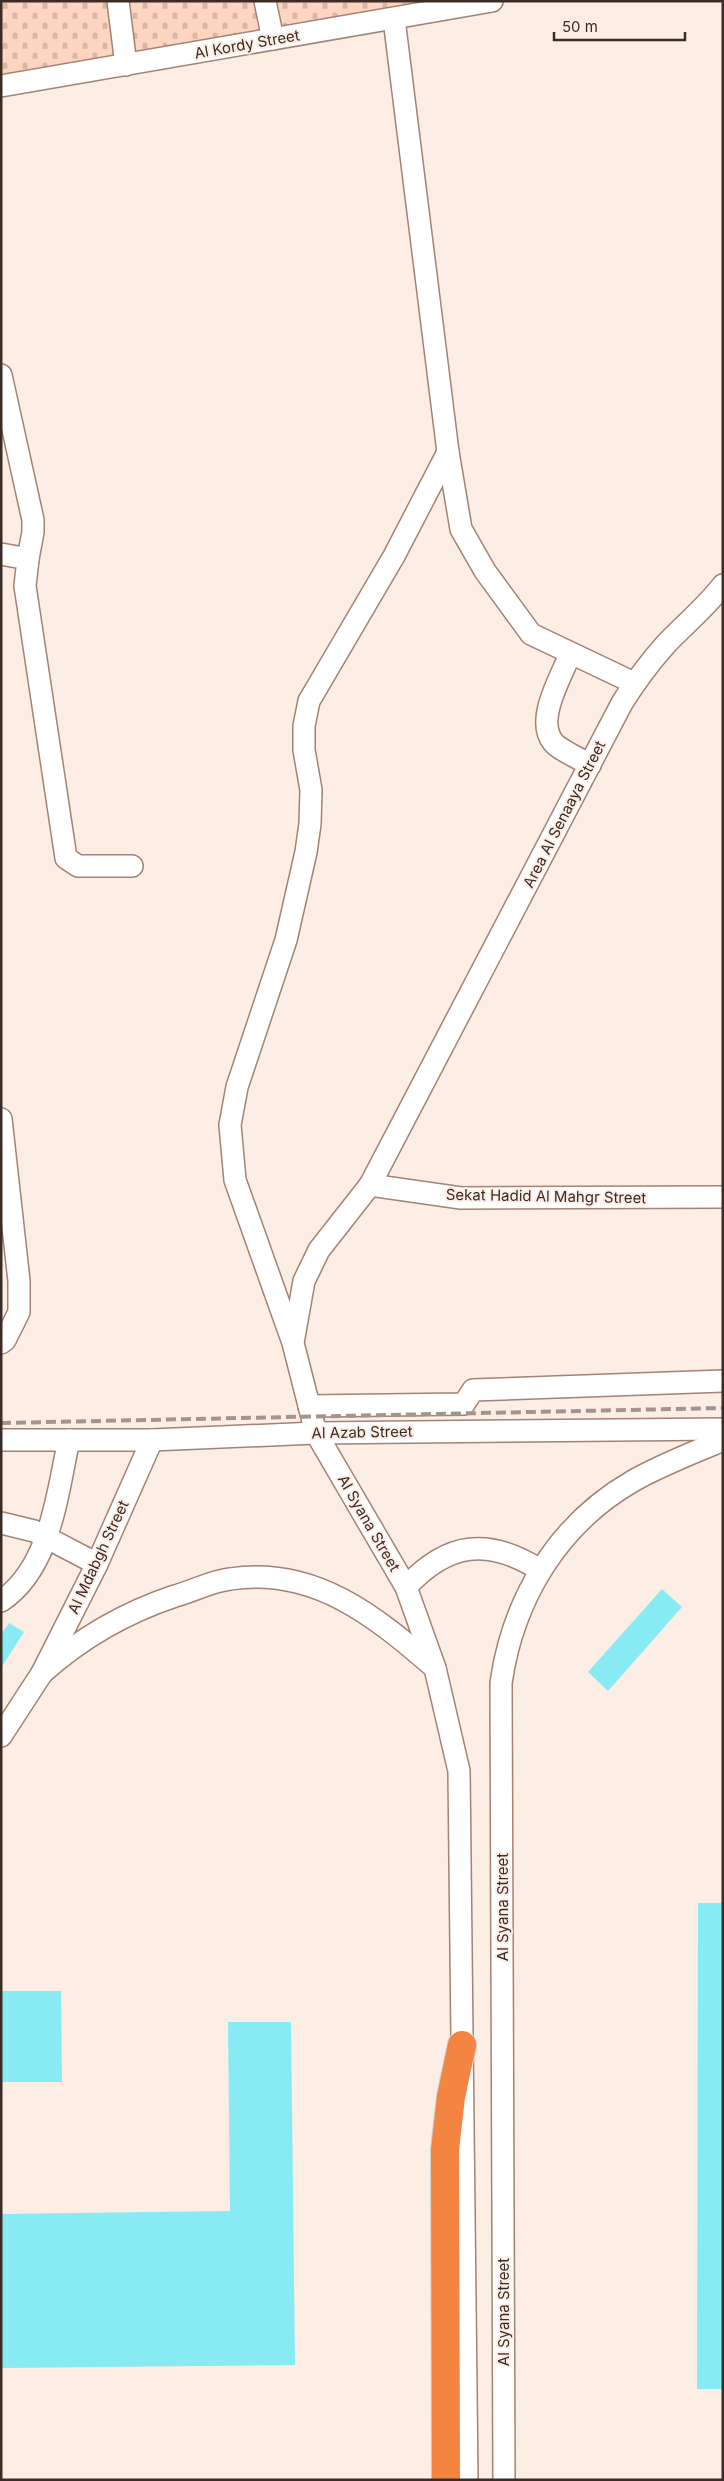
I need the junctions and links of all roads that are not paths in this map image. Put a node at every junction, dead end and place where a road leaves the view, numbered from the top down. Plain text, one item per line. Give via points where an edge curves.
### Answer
1 (118, 1) edge
2 (265, 1) edge
3 (492, 1) edge
4 (405, 12) edge
5 (273, 39) junction
6 (126, 65) junction
7 (1, 86) edge
8 (1, 375) edge
9 (448, 452) junction
10 (1, 554) edge
11 (28, 559) junction
12 (723, 585) edge
13 (570, 654) junction
14 (634, 683) junction
15 (590, 765) junction
16 (132, 866) dead end
17 (1, 1119) edge
18 (370, 1185) junction
19 (723, 1197) edge
20 (8, 1245) edge
21 (1, 1343) edge
22 (293, 1343) junction
23 (723, 1381) edge
24 (309, 1406) junction
25 (723, 1429) edge
26 (316, 1433) junction
27 (1, 1440) edge
28 (69, 1440) junction
29 (152, 1440) junction
30 (723, 1440) edge
31 (1, 1523) edge
32 (46, 1537) junction
33 (97, 1564) junction
34 (540, 1570) junction
35 (406, 1587) junction
36 (1, 1601) edge
37 (434, 1668) junction
38 (42, 1674) junction
39 (1, 1736) edge
40 (462, 2045) junction
41 (446, 2470) edge
42 (467, 2480) edge
43 (504, 2480) edge

1 - 6 street
2 - 5 street
3 - 4 street, Al Kordy Street
4 - 5 street, Al Kordy Street
4 - 9 street
5 - 6 street, Al Kordy Street
6 - 7 street, Al Kordy Street
8 - 11 street via 33,520
9 - 13 street via 460,529 485,571 531,634
9 - 22 street, Al Syana Street via 394,556 309,701 304,750 311,790 310,824 303,871 286,940 237,1087 230,1125 235,1180
10 - 11 street
11 - 16 street via 25,586 66,858 78,866
12 - 14 street, Area Al Senaaya Street
13 - 14 street
13 - 15 street via 546,725 553,743
14 - 15 street, Area Al Senaaya Street
15 - 18 street, Area Al Senaaya Street
17 - 20 street
18 - 19 street, Sekat Hadid Al Mahgr Street via 462,1198
18 - 22 street, Area Al Senaaya Street via 319,1250 304,1281
20 - 21 street via 19,1281 19,1312
22 - 24 street, Al Syana Street
23 - 24 street via 473,1390 464,1404
24 - 26 street, Al Syana Street
25 - 26 street, Al Azab Street
26 - 29 street, Al Azab Street
26 - 35 street, Al Syana Street
27 - 28 street, Al Azab Street
28 - 29 street, Al Azab Street
28 - 32 street
29 - 33 street, Al Mdabgh Street
30 - 34 street, Al Syana Street via 656,1469 610,1495 571,1530
31 - 32 street
32 - 33 street
32 - 36 street via 16,1589
33 - 38 street, Al Mdabgh Street
34 - 35 street via 518,1556 494,1549 469,1549 445,1556 423,1569
34 - 43 street, Al Syana Street via 518,1613 504,1659 501,1683
35 - 37 street, Al Syana Street
37 - 38 street, Al Mdabgh Street via 378,1621 344,1599 306,1584 247,1577 228,1579 128,1614 80,1641
37 - 40 street, Al Syana Street via 459,1771
38 - 39 street, Al Mdabgh Street
40 - 41 highway via 451,2097 445,2150
40 - 42 street, Al Syana Street

